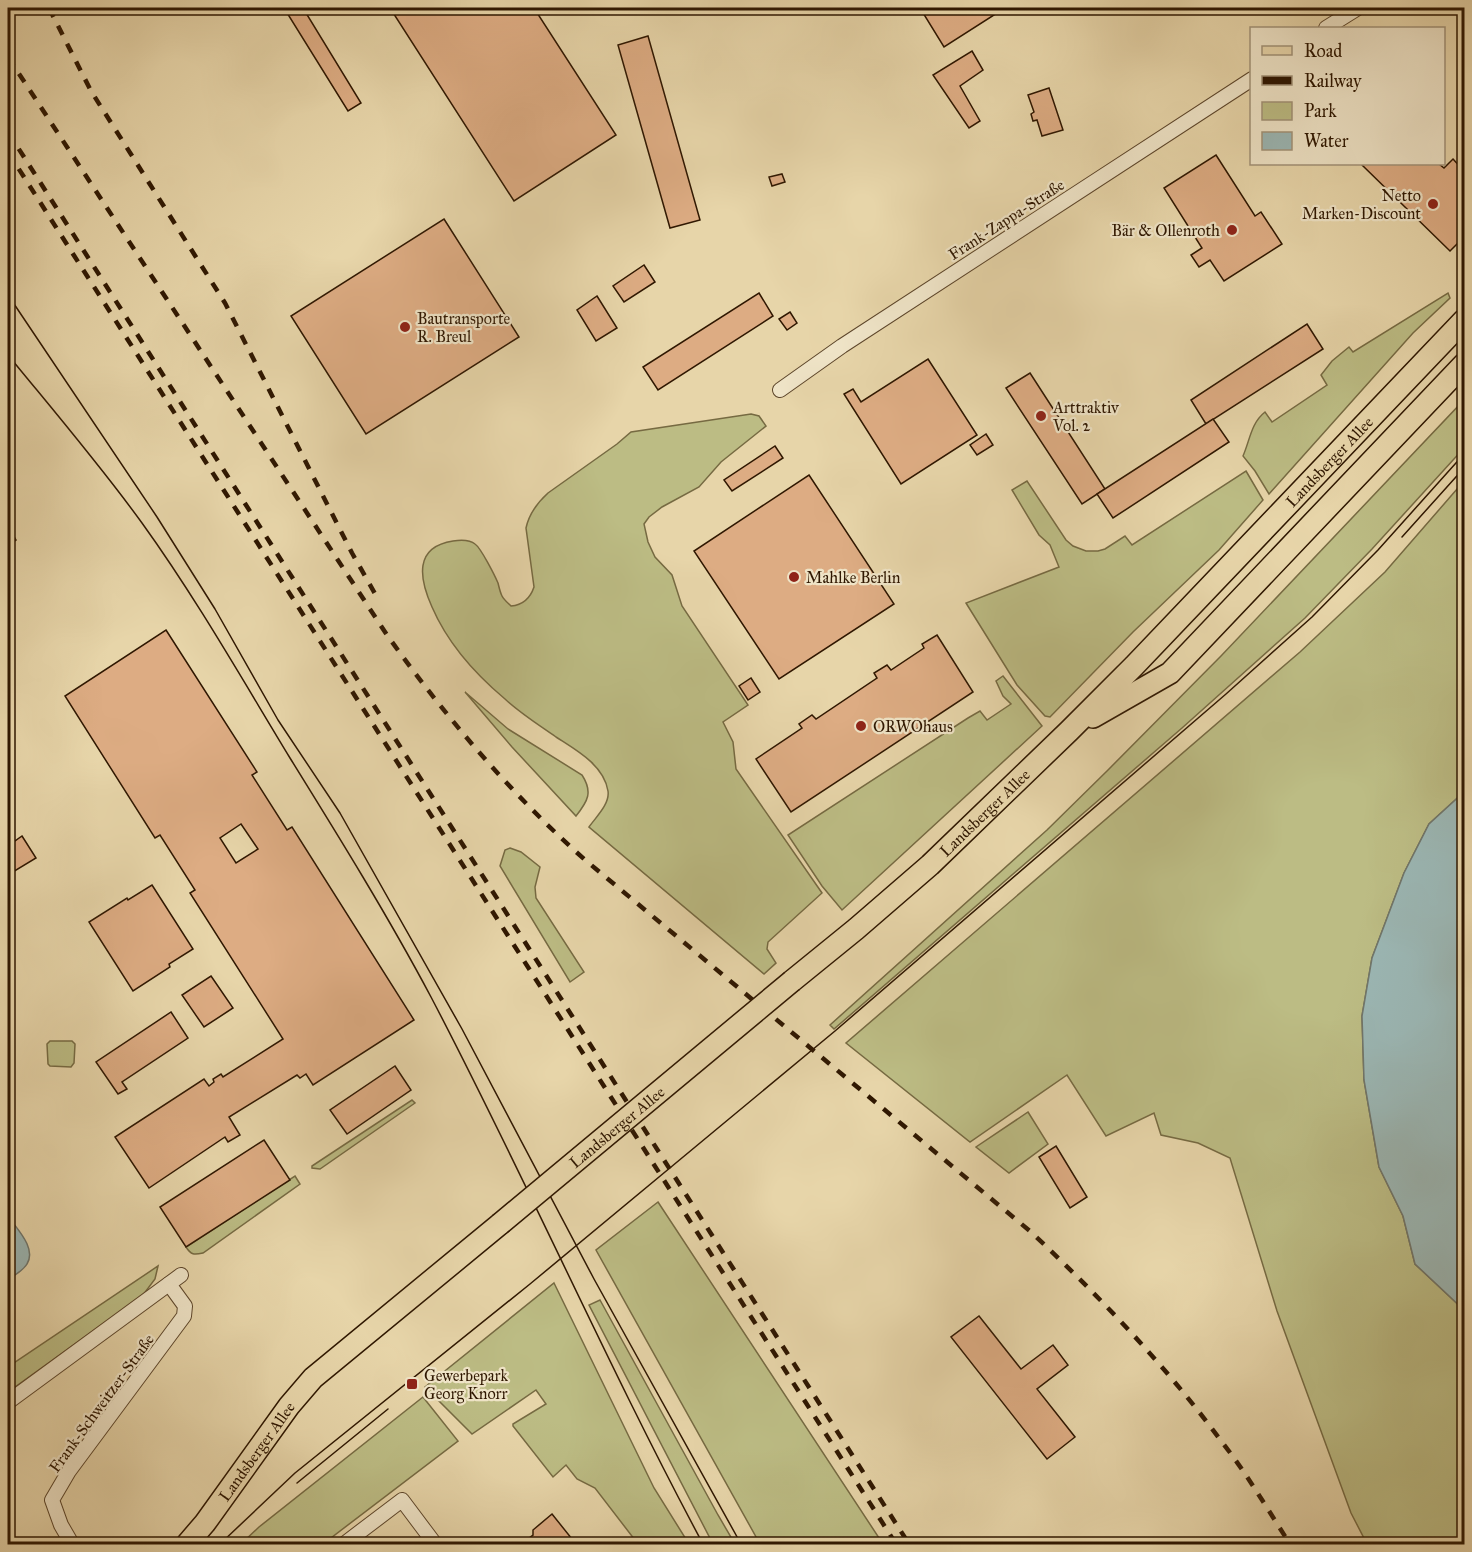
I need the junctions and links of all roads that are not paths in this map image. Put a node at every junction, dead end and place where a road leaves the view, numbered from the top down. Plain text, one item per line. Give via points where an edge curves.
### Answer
1 (1358, 8) edge
2 (1328, 27) edge
3 (1250, 79) edge
4 (1464, 320) edge
5 (1464, 364) edge
6 (780, 390) dead end
7 (1069, 731) junction
8 (181, 1275) dead end
9 (168, 1284) junction
10 (8, 1402) edge
11 (72, 1545) edge
12 (187, 1545) edge
13 (344, 1545) edge
14 (435, 1545) edge

1 - 2 street
3 - 6 street, Frank-Zappa-Straße via 842,345
4 - 7 main road, Landsberger Allee
5 - 7 main road, Landsberger Allee via 1170,673
7 - 12 main road, Landsberger Allee, bridge via 930,866 313,1378
8 - 9 street, Frank-Schweitzer-Straße
9 - 10 street, Frank-Schweitzer-Straße
9 - 11 street, Frank-Schweitzer-Straße via 184,1306 184,1316 69,1471 52,1500
13 - 14 street via 402,1500

